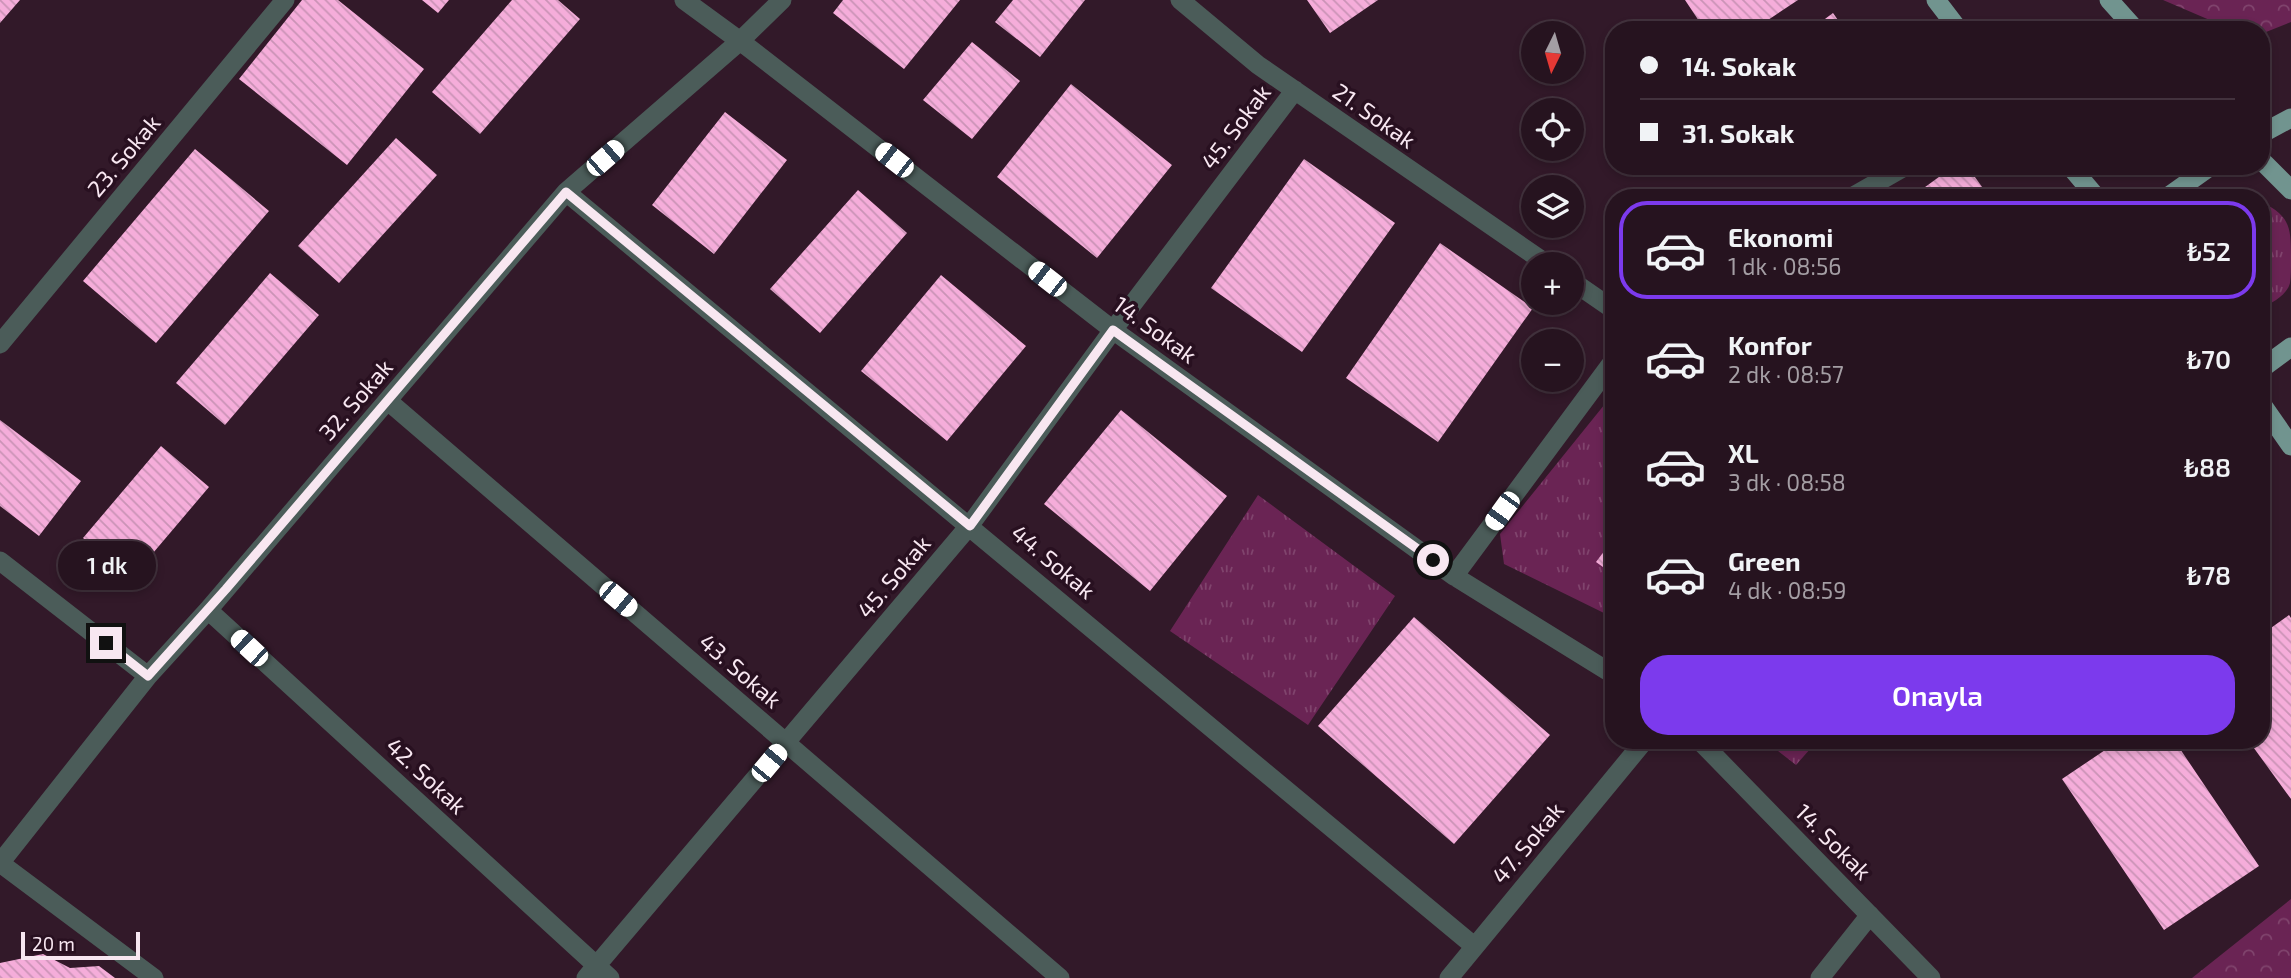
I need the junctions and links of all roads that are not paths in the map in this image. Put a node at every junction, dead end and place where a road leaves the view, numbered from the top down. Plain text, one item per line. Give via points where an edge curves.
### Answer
1 (285, 0) edge
2 (684, 0) edge
3 (782, 0) edge
4 (1180, 0) edge
5 (1936, 0) edge
6 (2109, 0) edge
7 (1952, 21) edge
8 (2128, 21) edge
9 (740, 40) junction
10 (1294, 90) junction
11 (2291, 118) edge
12 (2270, 129) edge
13 (2270, 169) edge
14 (1890, 175) edge
15 (2078, 175) edge
16 (2198, 175) edge
17 (1866, 189) edge
18 (2089, 189) edge
19 (2179, 189) edge
20 (2291, 190) edge
21 (566, 192) junction
22 (1530, 252) edge
23 (1584, 289) edge
24 (1605, 304) edge
25 (1113, 330) junction
26 (0, 344) edge
27 (2291, 347) edge
28 (2270, 362) edge
29 (1605, 372) edge
30 (388, 401) junction
31 (2270, 416) edge
32 (2291, 446) edge
33 (970, 526) junction
34 (0, 561) edge
35 (1454, 576) junction
36 (208, 610) junction
37 (1605, 670) edge
38 (148, 676) junction
39 (786, 743) junction
40 (1638, 749) edge
41 (1708, 749) edge
42 (0, 863) edge
43 (1870, 915) junction
44 (1474, 946) junction
45 (597, 974) edge
46 (154, 978) edge
47 (1060, 978) edge
48 (1449, 978) edge
49 (1820, 978) edge
50 (1931, 978) edge

1 - 26 street, 23. Sokak
2 - 9 street, 14. Sokak
3 - 9 street, 32. Sokak
4 - 10 street, 21. Sokak
5 - 7 main road
6 - 8 main road
9 - 21 street, 32. Sokak
9 - 25 street, 14. Sokak
10 - 22 street, 21. Sokak
10 - 25 street, 45. Sokak
11 - 12 main road
13 - 20 main road
14 - 17 street
15 - 18 main road
16 - 19 main road
21 - 30 street, 32. Sokak
21 - 33 street, 44. Sokak
23 - 24 street
25 - 33 street, 45. Sokak
25 - 35 street, 14. Sokak
27 - 28 main road
29 - 35 street
30 - 36 street, 32. Sokak
30 - 39 street, 43. Sokak
31 - 32 main road
33 - 39 street, 45. Sokak
33 - 44 street, 44. Sokak
34 - 38 street
35 - 37 street, 14. Sokak
36 - 38 street, 32. Sokak
36 - 45 street, 42. Sokak
38 - 42 street, 32. Sokak
39 - 45 street, 45. Sokak
39 - 47 street, 43. Sokak
40 - 44 street, 47. Sokak
41 - 43 street, 14. Sokak
42 - 46 street
43 - 49 street
43 - 50 street, 14. Sokak
44 - 48 street, 47. Sokak

